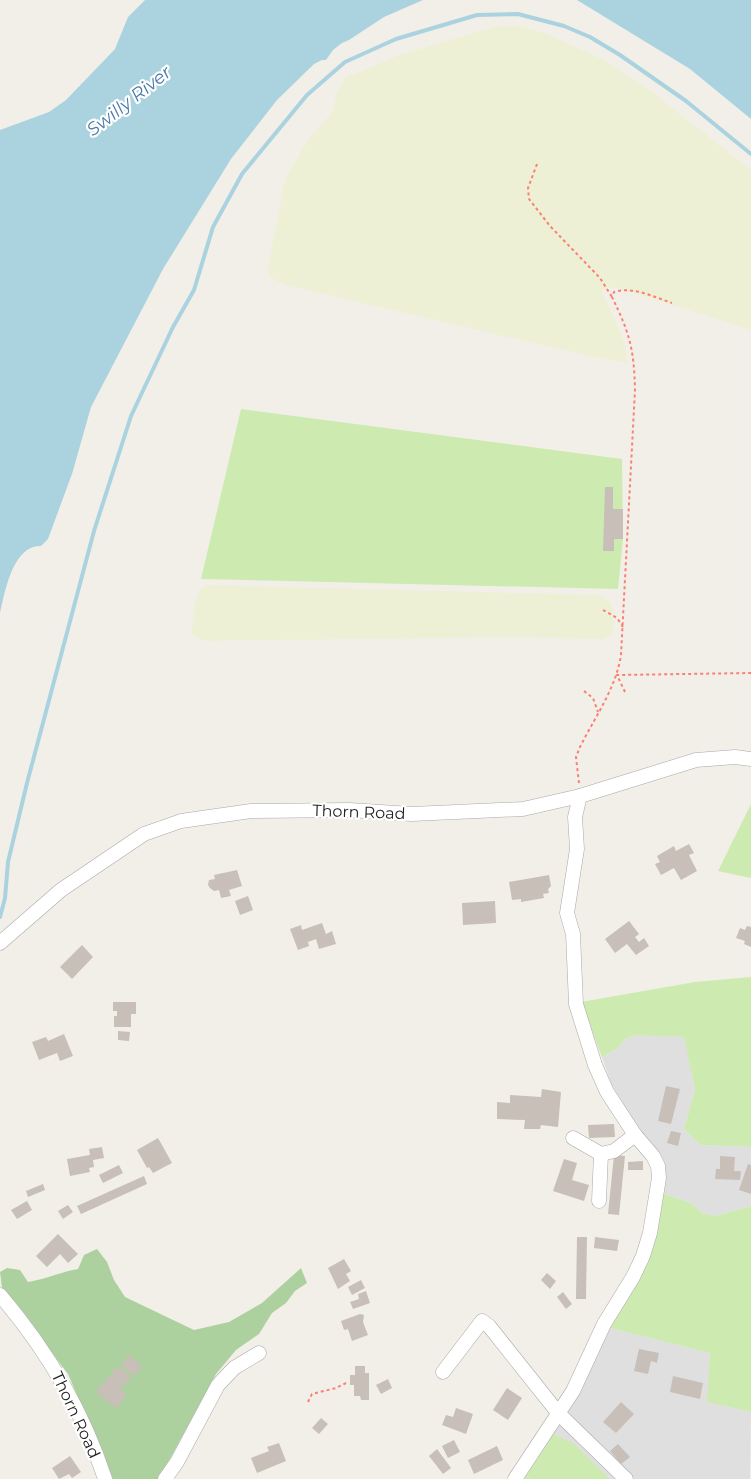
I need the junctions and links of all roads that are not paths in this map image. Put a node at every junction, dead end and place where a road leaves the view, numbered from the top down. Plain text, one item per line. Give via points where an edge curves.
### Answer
1 (751, 759) edge
2 (580, 796) junction
3 (0, 943) edge
4 (635, 1135) junction
5 (573, 1138) dead end
6 (601, 1154) junction
7 (599, 1201) dead end
8 (0, 1295) edge
9 (259, 1353) dead end
10 (443, 1372) dead end
11 (559, 1414) junction
12 (105, 1479) edge
13 (165, 1479) edge
14 (515, 1479) edge
15 (626, 1479) edge

1 - 2 street, Thorn Road via 696,760
2 - 3 street, Thorn Road via 501,811 251,811 181,821 144,834 61,890
2 - 4 street via 567,913 573,934 576,1004 595,1065
4 - 6 street
4 - 11 street via 658,1166 657,1203 650,1233 633,1277 604,1324
5 - 6 street
6 - 7 street
8 - 12 street, Thorn Road via 53,1366 72,1399
9 - 13 street via 234,1368 218,1385
10 - 11 street via 482,1321
11 - 14 street
11 - 15 street

